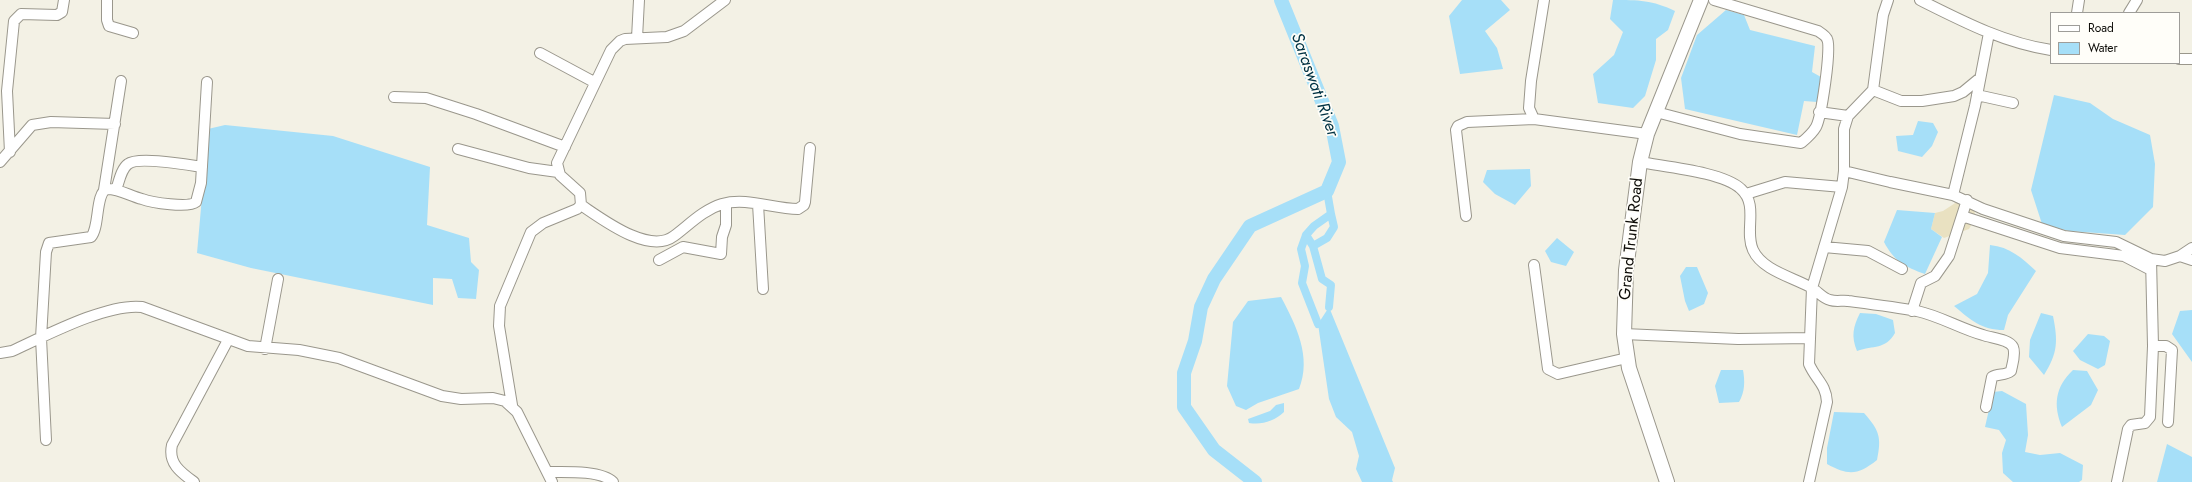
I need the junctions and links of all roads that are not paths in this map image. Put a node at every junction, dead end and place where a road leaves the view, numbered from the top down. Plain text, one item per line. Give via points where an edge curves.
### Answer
1 (64, 0) edge
2 (107, 0) edge
3 (639, 0) edge
4 (725, 0) edge
5 (1544, 0) edge
6 (1700, 0) edge
7 (1714, 0) edge
8 (1888, 0) edge
9 (1920, 0) edge
10 (2079, 0) edge
11 (2137, 0) edge
12 (2077, 12) edge
13 (2130, 12) edge
14 (133, 33) dead end
15 (1989, 33) junction
16 (637, 38) junction
17 (2050, 50) edge
18 (540, 53) dead end
19 (5, 56) edge
20 (2180, 59) edge
21 (2192, 59) edge
22 (1980, 78) junction
23 (121, 81) dead end
24 (207, 82) dead end
25 (594, 82) junction
26 (1873, 90) junction
27 (1977, 95) junction
28 (394, 97) dead end
29 (2013, 103) dead end
30 (1656, 112) junction
31 (1819, 112) junction
32 (1848, 116) junction
33 (1534, 119) junction
34 (115, 124) junction
35 (1647, 134) junction
36 (564, 147) junction
37 (810, 148) dead end
38 (458, 149) dead end
39 (4, 157) edge
40 (1640, 162) junction
41 (202, 167) junction
42 (1844, 170) junction
43 (558, 172) junction
44 (1842, 187) junction
45 (104, 190) junction
46 (116, 190) junction
47 (1746, 194) junction
48 (1953, 195) junction
49 (1966, 200) junction
50 (726, 204) junction
51 (758, 204) junction
52 (581, 205) junction
53 (1466, 216) dead end
54 (1962, 216) junction
55 (1824, 248) junction
56 (2192, 248) edge
57 (2180, 256) junction
58 (2150, 259) junction
59 (659, 260) dead end
60 (2192, 260) edge
61 (1534, 265) dead end
62 (1902, 268) dead end
63 (2151, 270) junction
64 (278, 279) dead end
65 (1812, 288) junction
66 (763, 289) dead end
67 (1912, 311) junction
68 (1624, 334) junction
69 (41, 338) junction
70 (1810, 338) junction
71 (228, 340) junction
72 (2153, 346) junction
73 (265, 349) junction
74 (0, 353) edge
75 (1627, 358) junction
76 (512, 405) junction
77 (1986, 408) dead end
78 (2168, 422) dead end
79 (46, 440) dead end
80 (547, 472) junction
81 (194, 482) edge
82 (552, 482) edge
83 (613, 482) edge
84 (1667, 482) edge
85 (1810, 482) edge
86 (2117, 482) edge

1 - 19 street via 62,12 57,15 18,16 14,21
2 - 14 street via 109,26
3 - 16 street
4 - 16 street via 684,31 667,37
5 - 33 street via 1531,81 1529,108
6 - 30 highway, Grand Trunk Road
7 - 31 street via 1818,31 1827,38 1829,60
8 - 26 street via 1883,15
9 - 15 street
10 - 12 street
11 - 13 street
15 - 17 street via 2034,48
15 - 22 street
16 - 25 street via 625,39 615,44
18 - 25 street
19 - 39 street via 7,100
20 - 21 street
22 - 26 street via 1954,96 1922,101 1901,101
22 - 27 street
23 - 34 street
24 - 41 street
25 - 36 street
26 - 32 street
27 - 29 street
27 - 48 street
28 - 36 street via 426,98
30 - 31 street via 1740,134 1801,143 1817,126
30 - 35 highway, Grand Trunk Road
31 - 32 street
32 - 42 street via 1843,140
33 - 35 street
33 - 53 street via 1467,122 1458,126 1455,134
34 - 39 street via 38,123 28,128
34 - 45 street
35 - 40 highway, Grand Trunk Road
36 - 43 street via 557,163
37 - 51 street via 804,205 794,209
38 - 43 street via 529,168
40 - 47 street via 1729,180
40 - 68 highway, Grand Trunk Road via 1626,270
41 - 46 street via 159,162 129,163 124,168
41 - 46 street via 198,198 193,205 148,201
42 - 44 street
42 - 48 street
43 - 52 street via 580,193
44 - 47 street via 1785,182
44 - 55 street
45 - 46 street
45 - 69 street via 91,237 49,243 46,252
47 - 65 street via 1750,210 1750,240 1756,255 1776,270
48 - 49 street
49 - 54 street
49 - 58 street via 1983,209 2064,236 2116,242
50 - 51 street
50 - 52 street via 699,216 670,238 661,240 631,236
50 - 59 street via 726,225 721,254 683,247
51 - 66 street
52 - 76 street via 531,232 500,306 499,326
54 - 63 street via 2060,248 2124,256
54 - 67 street via 1949,256 1935,276 1921,283
55 - 62 street via 1868,251
55 - 65 street
56 - 57 street
57 - 58 street via 2165,261
57 - 60 street
58 - 63 street
61 - 75 street via 1548,369 1558,374
63 - 72 street
64 - 73 street
65 - 67 street via 1831,301
65 - 70 street
67 - 77 street via 2009,343 2013,347 2010,371 1992,377
68 - 70 street via 1738,339
68 - 75 highway, Grand Trunk Road
69 - 71 street via 112,309 133,306 142,307
69 - 74 street via 12,351
69 - 79 street
70 - 85 street via 1809,364 1826,390 1827,402
71 - 73 street
71 - 81 street via 172,445 173,464
72 - 78 street via 2166,346 2172,350
72 - 86 street via 2150,417 2145,423 2131,425 2128,430
73 - 76 street via 288,349 339,358 442,396 461,399 493,398
75 - 84 highway, Grand Trunk Road
76 - 80 street
80 - 82 street
80 - 83 street via 591,474

